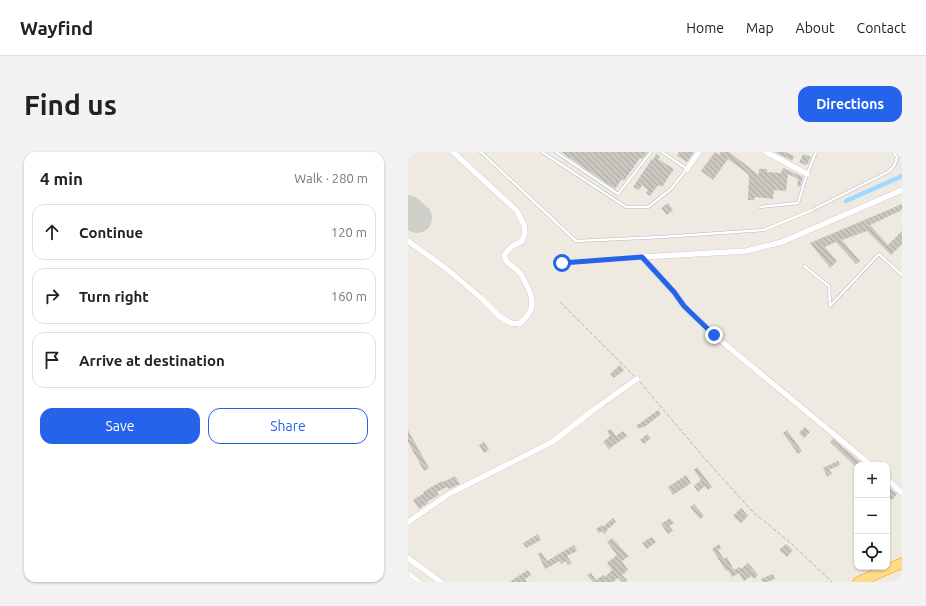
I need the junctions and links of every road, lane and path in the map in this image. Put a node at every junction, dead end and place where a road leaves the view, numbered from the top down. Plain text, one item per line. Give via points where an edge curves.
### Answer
1 (453, 152) edge
2 (481, 152) edge
3 (542, 152) edge
4 (556, 152) edge
5 (651, 152) edge
6 (662, 152) edge
7 (699, 152) edge
8 (766, 152) edge
9 (816, 152) edge
10 (893, 152) edge
11 (687, 169) junction
12 (807, 174) junction
13 (902, 190) edge
14 (760, 207) dead end
15 (408, 241) edge
16 (642, 257) junction
17 (562, 263) dead end
18 (804, 266) dead end
19 (902, 275) edge
20 (560, 302) dead end
21 (637, 379) junction
22 (867, 462) edge
23 (890, 482) edge
24 (902, 493) edge
25 (408, 522) edge
26 (408, 558) edge
27 (902, 563) edge
28 (408, 574) edge
29 (418, 582) edge
30 (441, 582) edge
31 (832, 582) edge
32 (858, 582) edge

1 - 15 street via 518,211 525,233 522,241 511,247 504,255 506,262 520,273 532,296 528,317 519,324 511,323 499,316 448,270
2 - 10 lane via 576,241 764,230 812,210 890,171 897,157
3 - 11 lane via 626,207 648,207 671,189
4 - 5 lane via 618,194
6 - 11 lane
7 - 11 street
8 - 12 street
9 - 12 lane
12 - 14 lane via 798,203
13 - 16 street via 782,242 746,251
16 - 17 path
16 - 22 street via 684,306 714,335
18 - 19 lane via 829,286 830,306 879,254
20 - 21 path
21 - 25 street via 552,442 449,494
21 - 31 path via 753,512
23 - 24 street
26 - 30 street
27 - 32 highway
28 - 29 street

